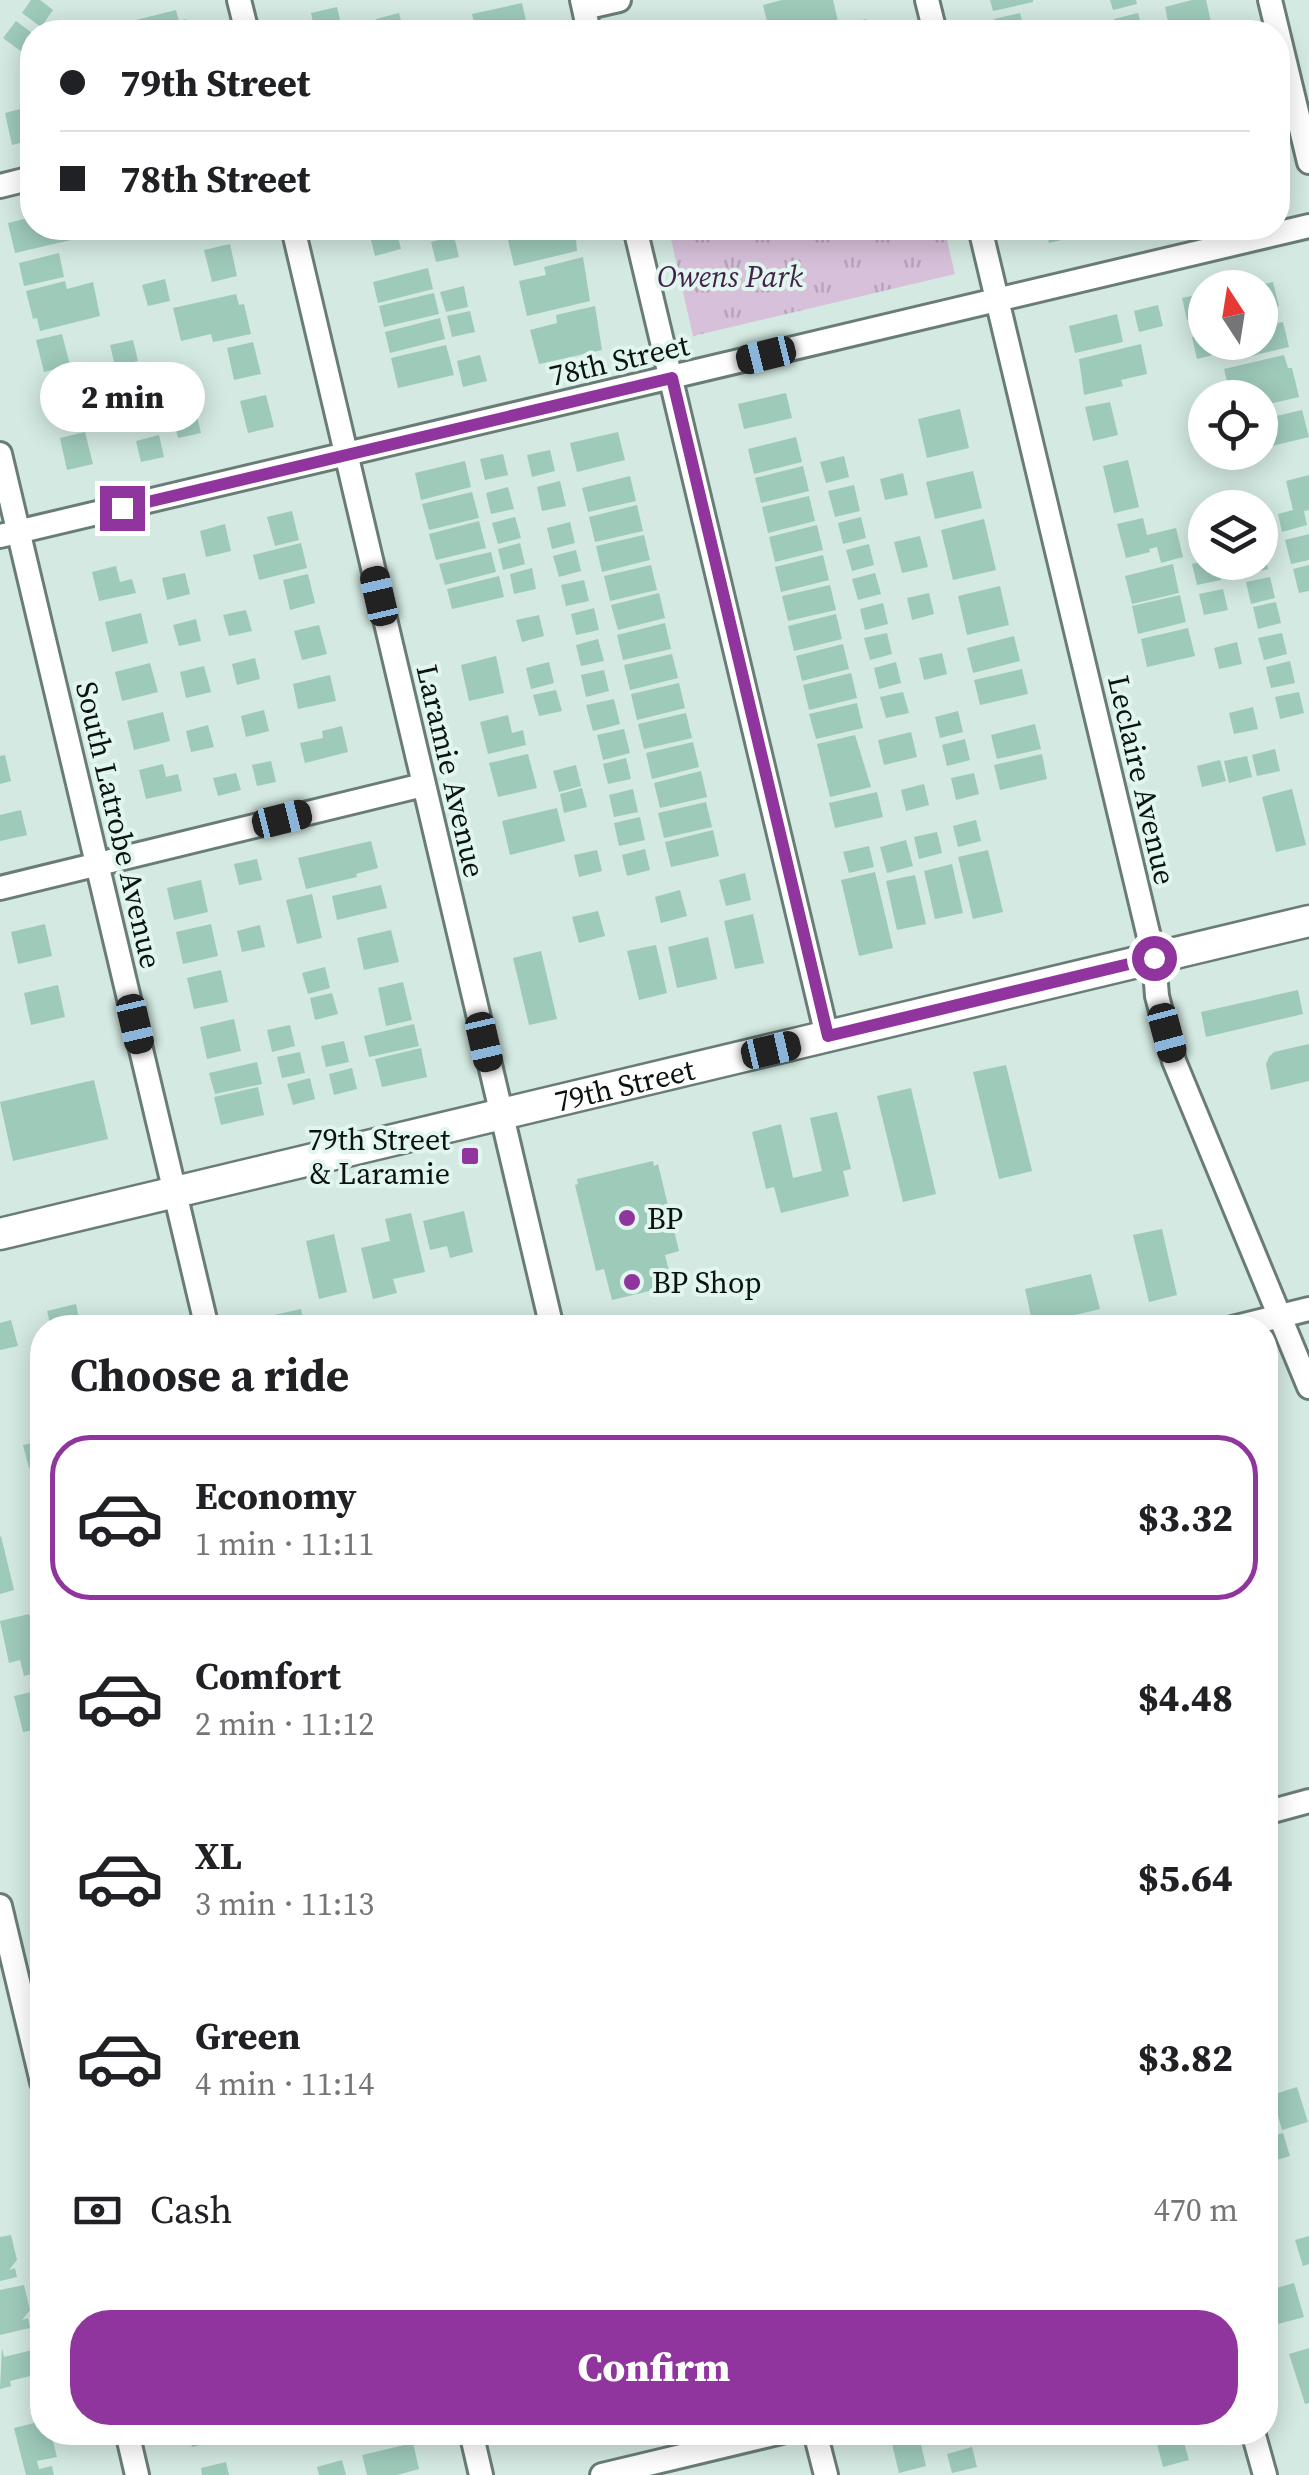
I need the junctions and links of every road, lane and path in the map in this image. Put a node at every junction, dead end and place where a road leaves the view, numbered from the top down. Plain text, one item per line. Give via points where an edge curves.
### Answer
1 (618, 0) edge
2 (583, 4) edge
3 (1290, 83) edge
4 (1309, 162) edge
5 (295, 240) edge
6 (638, 240) edge
7 (983, 240) edge
8 (1250, 240) edge
9 (997, 300) junction
10 (672, 378) junction
11 (0, 454) edge
12 (346, 456) junction
13 (9, 534) edge
14 (423, 784) junction
15 (97, 864) junction
16 (0, 888) edge
17 (1309, 921) edge
18 (1154, 958) junction
19 (828, 1036) junction
20 (500, 1114) junction
21 (174, 1192) junction
22 (0, 1234) edge
23 (1309, 1309) edge
24 (203, 1315) edge
25 (549, 1315) edge
26 (1278, 1315) edge
27 (1279, 1318) joint
28 (1309, 1388) edge
29 (1309, 1801) edge
30 (1278, 1809) edge
31 (0, 1906) edge
32 (30, 2032) edge
33 (130, 2445) edge
34 (474, 2445) edge
35 (728, 2445) edge
36 (819, 2445) edge
37 (1257, 2445) edge
38 (137, 2475) edge
39 (481, 2475) edge
40 (602, 2475) edge
41 (826, 2475) edge
42 (1265, 2475) edge

1 - 2 street
3 - 4 street
5 - 12 street, Laramie Avenue
6 - 10 street
7 - 9 street, Leclaire Avenue
8 - 9 street, 78th Street
9 - 10 street, 78th Street
9 - 18 street, Leclaire Avenue
10 - 12 street, 78th Street
10 - 19 street
11 - 13 street, South Latrobe Avenue
12 - 13 street, 78th Street
12 - 14 street, Laramie Avenue
13 - 15 street, South Latrobe Avenue
14 - 15 street
14 - 20 street, Laramie Avenue
15 - 16 street
15 - 21 street, South Latrobe Avenue
17 - 18 main road, 79th Street
18 - 19 main road, 79th Street
18 - 26 street, Leclaire Avenue via 1174,1061
19 - 20 main road, 79th Street
20 - 21 main road, 79th Street
20 - 25 street, Laramie Avenue
21 - 22 main road, 79th Street
21 - 24 street, South Latrobe Avenue
23 - 27 street
27 - 28 street, Leclaire Avenue
29 - 30 street
31 - 32 street
33 - 38 street
34 - 39 street
35 - 40 street
36 - 41 street
37 - 42 street

